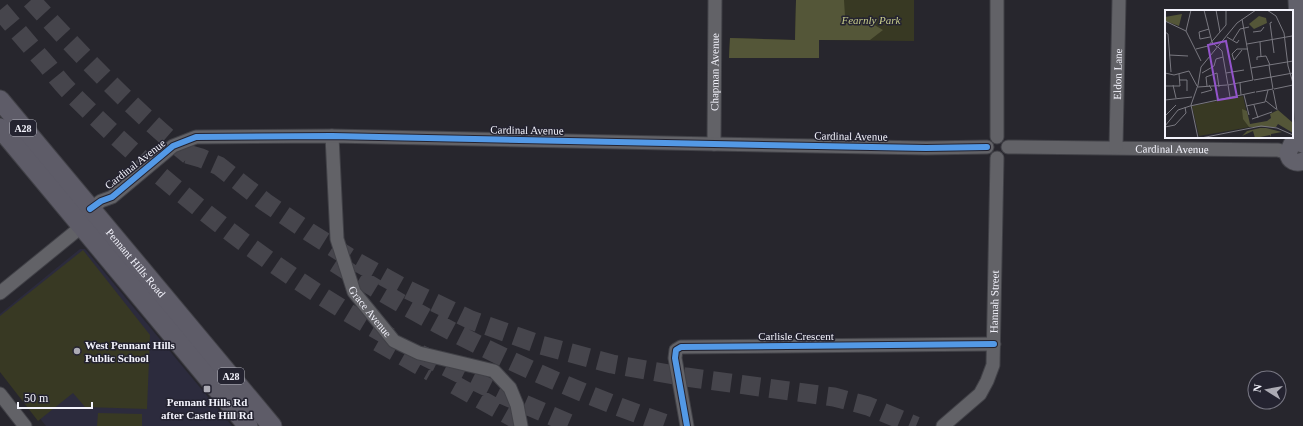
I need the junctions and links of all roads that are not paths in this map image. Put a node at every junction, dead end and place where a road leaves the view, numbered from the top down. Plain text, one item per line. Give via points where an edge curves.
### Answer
1 (715, 0) edge
2 (998, 0) edge
3 (1118, 0) edge
4 (1297, 0) edge
5 (0, 100) edge
6 (0, 128) edge
7 (332, 136) junction
8 (997, 137) junction
9 (714, 144) junction
10 (987, 147) junction
11 (1008, 147) junction
12 (1116, 147) junction
13 (1299, 155) edge
14 (997, 158) junction
15 (112, 197) junction
16 (91, 224) junction
17 (0, 293) edge
18 (994, 344) junction
19 (0, 394) edge
20 (25, 426) edge
21 (248, 426) edge
22 (272, 426) edge
23 (521, 426) edge
24 (687, 426) edge
25 (943, 426) edge

1 - 9 street, Chapman Avenue
2 - 8 street
3 - 12 street, Eldon Lane
4 - 13 main road via 1303,119
5 - 16 highway, A28 via 78,194
6 - 16 highway, Pennant Hills Road / A28
7 - 9 street, Cardinal Avenue
7 - 15 street, Cardinal Avenue via 196,137 173,146
7 - 23 street, Grace Avenue via 337,239 354,292 394,341 419,353 494,370 510,388
8 - 10 street via 990,139
8 - 11 street via 1003,139
9 - 10 street, Cardinal Avenue
10 - 14 street via 990,156
11 - 12 street, Cardinal Avenue
11 - 14 street via 1003,156
12 - 13 street, Cardinal Avenue via 1278,150
14 - 18 street, Hannah Street
15 - 16 street, Cardinal Avenue via 107,208
15 - 16 street, Cardinal Avenue via 101,200
16 - 17 street, Cardinal Avenue
16 - 21 highway, Pennant Hills Road / A28
16 - 22 highway, Pennant Hills Road / A28
18 - 24 street, Carlisle Crescent via 672,348
18 - 25 street, Hannah Street via 993,365 980,394
19 - 20 street

